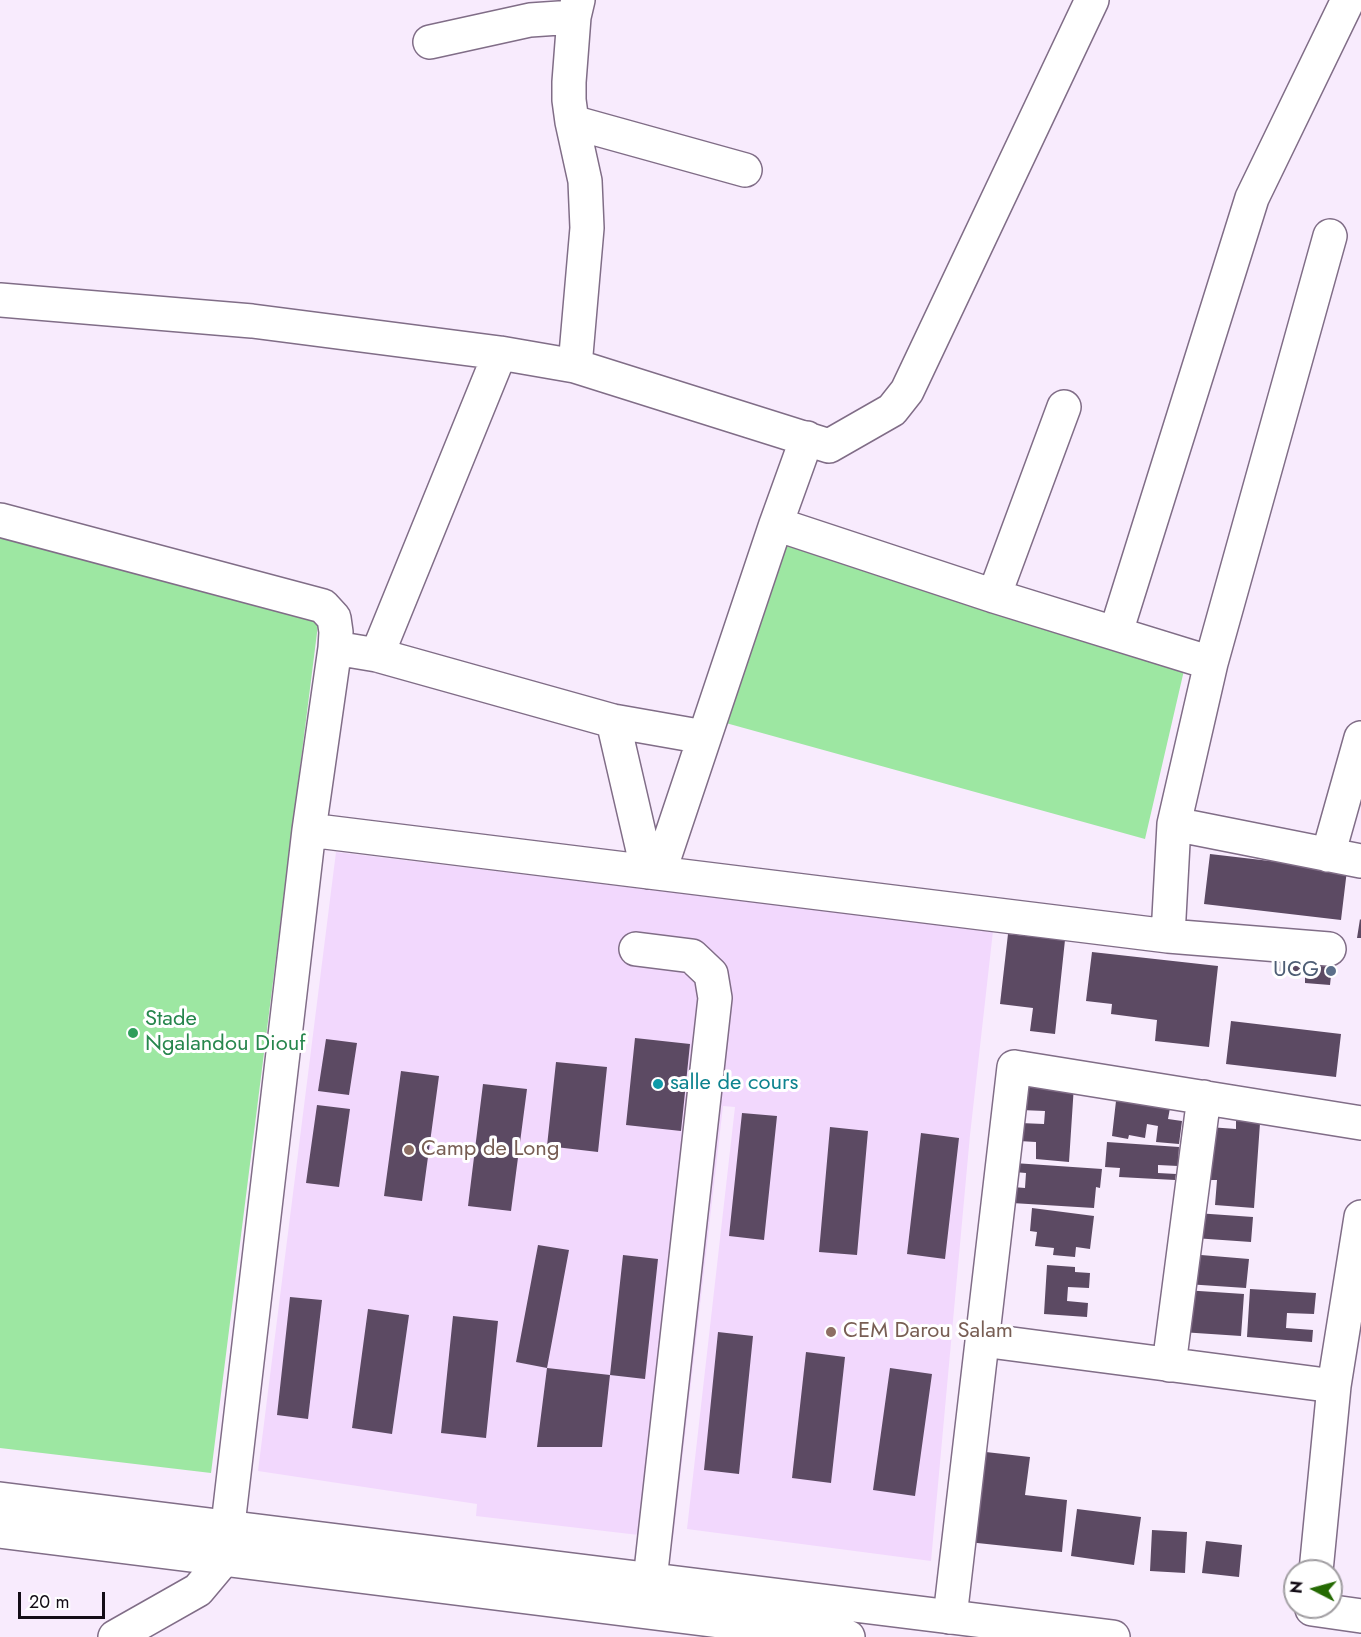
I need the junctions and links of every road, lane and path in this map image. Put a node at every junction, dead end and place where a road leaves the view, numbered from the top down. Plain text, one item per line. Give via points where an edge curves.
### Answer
1 (1092, 0) edge
2 (1348, 0) edge
3 (576, 9) edge
4 (430, 42) dead end
5 (572, 122) junction
6 (745, 170) dead end
7 (1330, 236) dead end
8 (0, 300) edge
9 (500, 353) junction
10 (576, 366) junction
11 (1064, 407) dead end
12 (807, 438) junction
13 (0, 520) edge
14 (776, 524) junction
15 (994, 596) junction
16 (1116, 632) junction
17 (335, 648) junction
18 (377, 655) junction
19 (1211, 663) junction
20 (613, 721) junction
21 (704, 737) junction
22 (1361, 738) edge
23 (1174, 824) junction
24 (309, 830) junction
25 (1328, 855) junction
26 (1361, 861) edge
27 (653, 872) junction
28 (1168, 936) junction
29 (1329, 949) dead end
30 (636, 950) dead end
31 (1204, 1097) junction
32 (1361, 1123) edge
33 (1361, 1217) edge
34 (982, 1340) junction
35 (1169, 1365) junction
36 (1334, 1386) junction
37 (0, 1499) edge
38 (0, 1532) edge
39 (225, 1543) junction
40 (1317, 1559) edge
41 (651, 1580) junction
42 (1361, 1616) edge
43 (950, 1617) junction
44 (1343, 1617) edge
45 (770, 1632) edge
46 (115, 1637) edge
47 (848, 1637) edge
48 (1113, 1637) edge

1 - 12 street via 907,390 892,410 829,446
2 - 16 street via 1252,198
3 - 4 street
3 - 5 street via 568,82
5 - 6 street
5 - 10 street via 585,181 587,228
7 - 19 street
8 - 9 street via 252,321
9 - 10 street
9 - 18 street
10 - 12 street
11 - 15 street
12 - 14 street
13 - 17 street via 323,606 334,618
14 - 15 street
14 - 21 street
15 - 16 street
16 - 19 street
17 - 18 street
17 - 24 street
18 - 20 street
19 - 23 street
20 - 21 street
20 - 27 street
21 - 27 street
22 - 25 street
23 - 25 street
23 - 28 street
24 - 27 street
24 - 39 street
25 - 26 street
27 - 28 street
28 - 29 street
30 - 41 street via 692,956 711,974 715,998
31 - 32 street
31 - 34 street via 1014,1067
31 - 35 street
33 - 36 street
34 - 35 street
34 - 43 street
35 - 36 street
36 - 40 street
37 - 39 street
38 - 39 street
39 - 41 street
39 - 45 street
39 - 46 street via 198,1590
41 - 43 street
42 - 44 street
43 - 48 street
45 - 47 street

